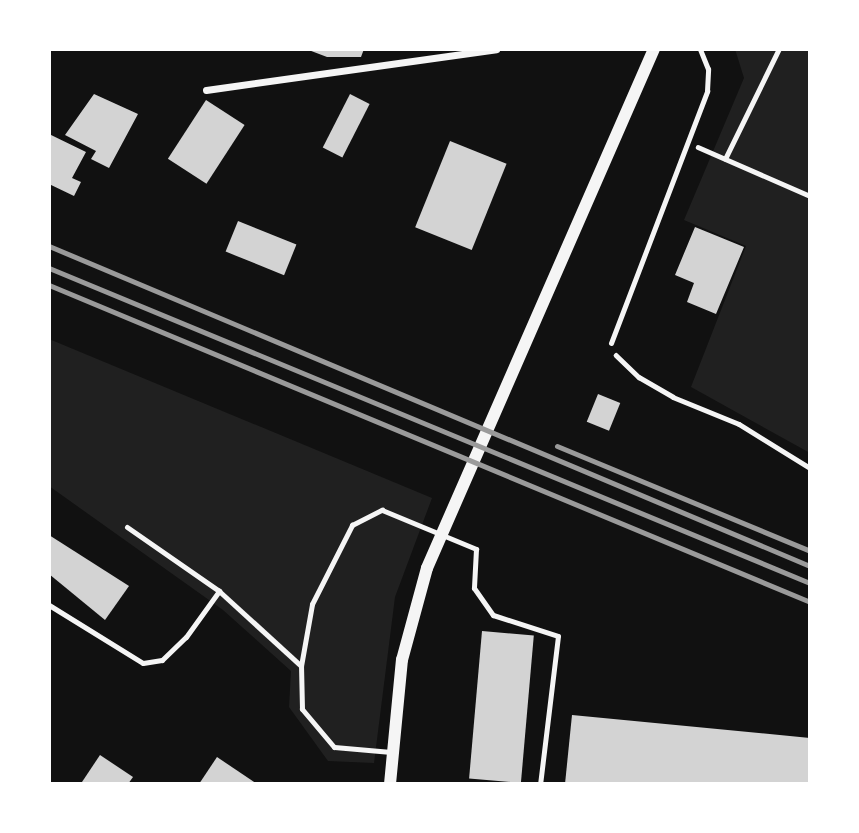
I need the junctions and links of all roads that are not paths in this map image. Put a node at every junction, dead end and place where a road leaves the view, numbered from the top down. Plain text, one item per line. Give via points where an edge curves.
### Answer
1 (496, 49) edge
2 (654, 49) edge
3 (700, 49) edge
4 (206, 90) dead end
5 (611, 343) road end
6 (127, 527) dead end
7 (219, 591) junction
8 (49, 605) edge
9 (301, 666) junction
10 (391, 752) junction
11 (390, 784) edge
12 (540, 784) edge

1 - 4 street
2 - 10 street via 427,568 402,660
3 - 5 lane via 708,69 707,91
6 - 7 lane
7 - 8 lane via 178,645 162,660 143,663
7 - 9 lane
9 - 10 lane via 302,709 334,747
9 - 12 lane via 312,604 352,525 382,510 477,549 474,588 493,615 558,636
10 - 11 street

